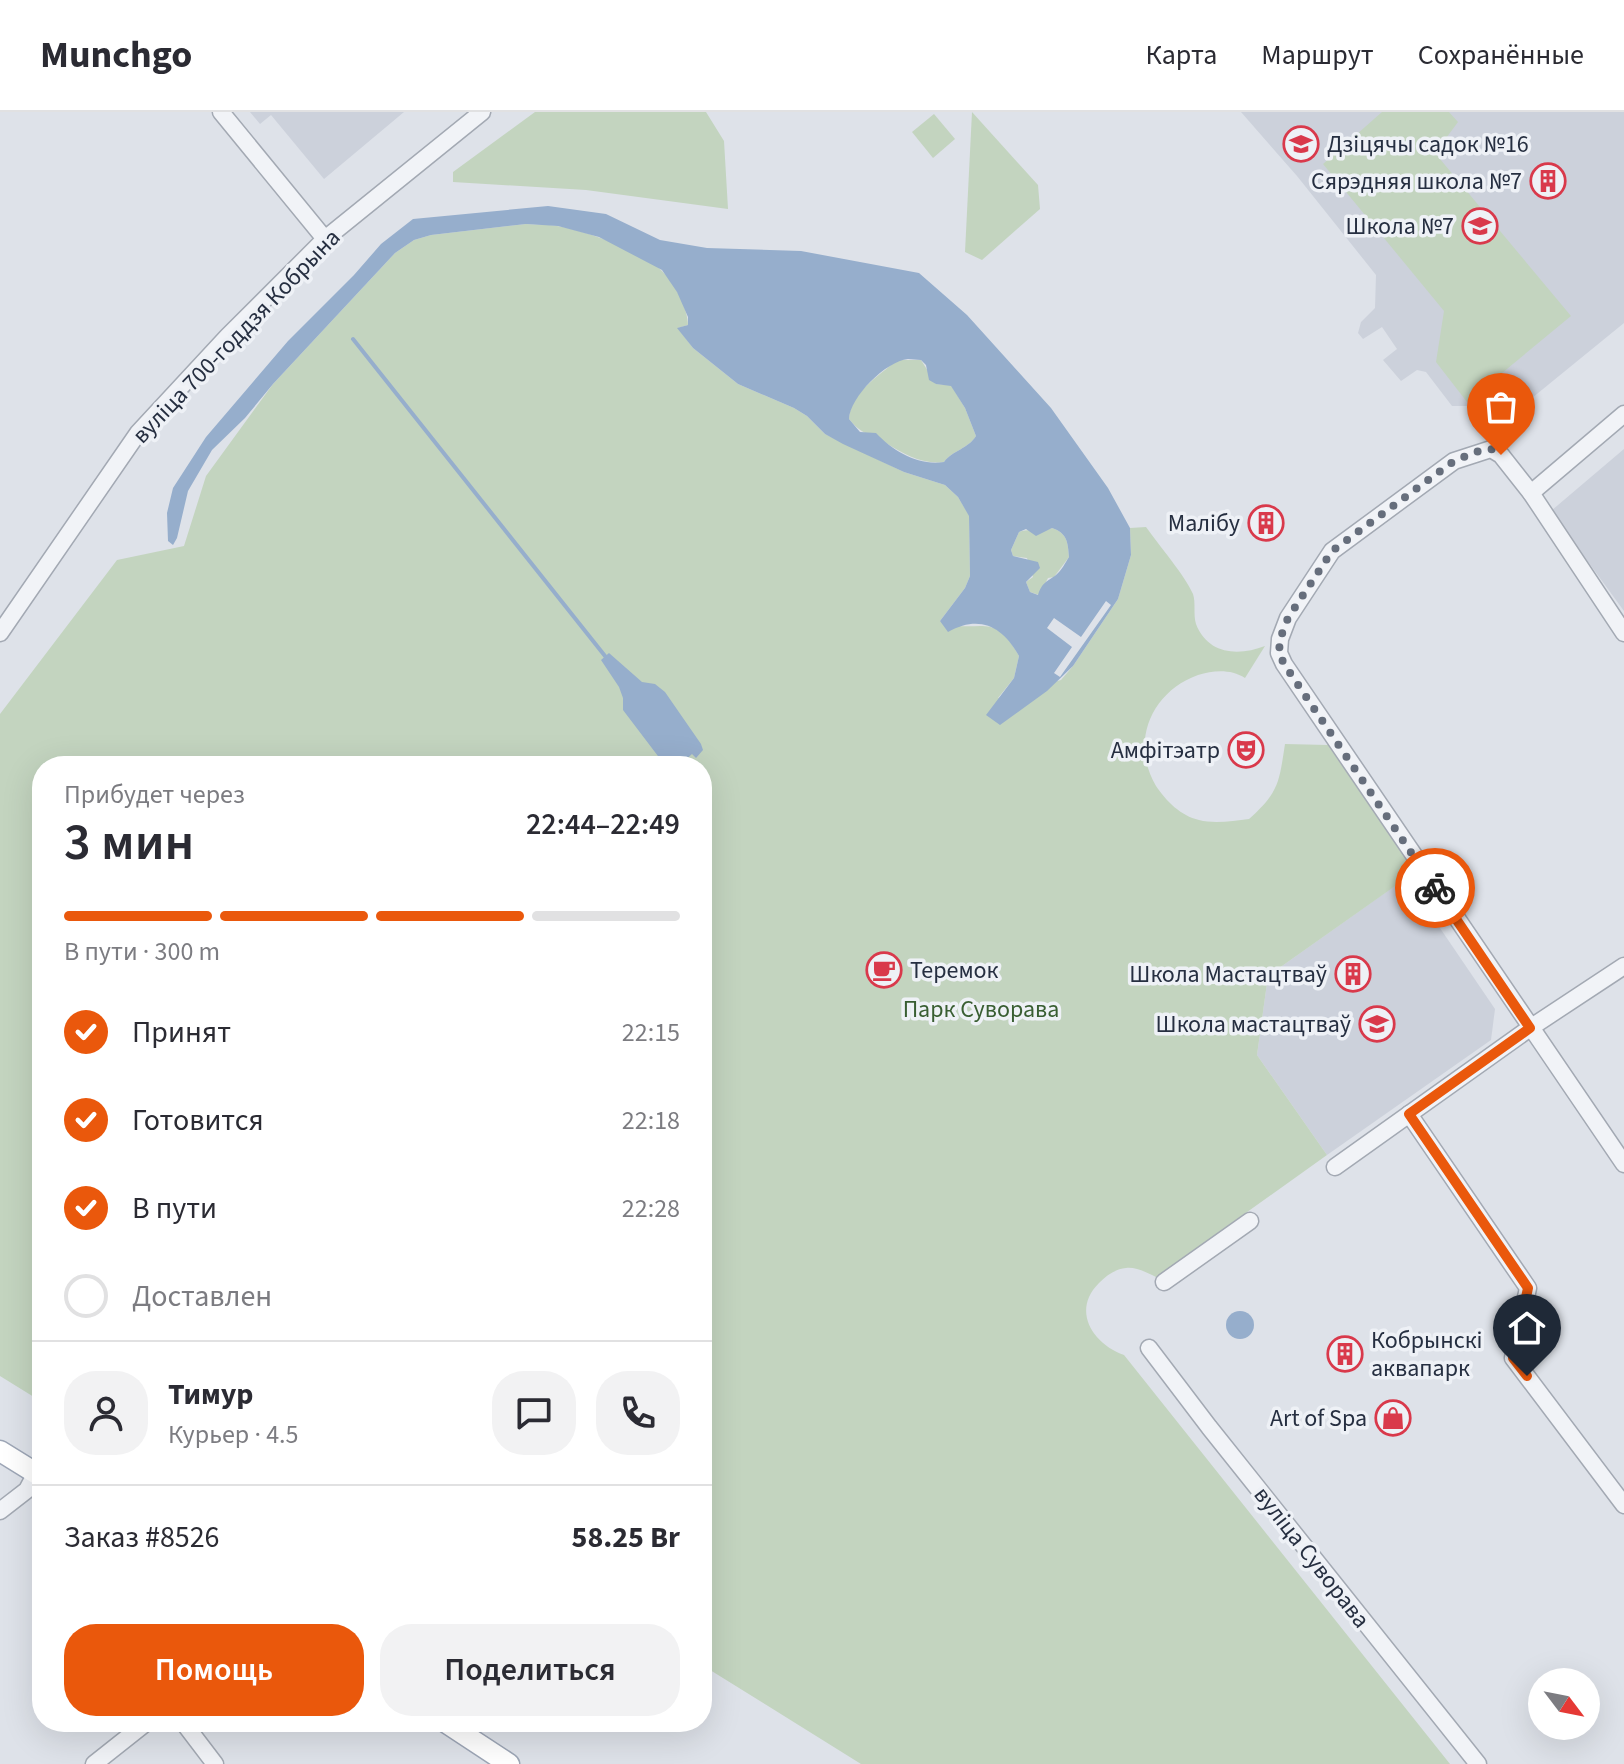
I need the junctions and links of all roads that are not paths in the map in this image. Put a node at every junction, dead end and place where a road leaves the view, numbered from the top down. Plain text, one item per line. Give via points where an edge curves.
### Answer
1 (221, 112) edge
2 (482, 112) edge
3 (325, 239) junction
4 (1624, 414) edge
5 (1531, 493) junction
6 (0, 633) edge
7 (1624, 633) edge
8 (1624, 966) edge
9 (1530, 1028) junction
10 (1409, 1114) junction
11 (1624, 1164) edge
12 (1335, 1167) dead end
13 (1250, 1221) dead end
14 (1164, 1282) dead end
15 (1149, 1348) dead end
16 (0, 1451) edge
17 (32, 1471) edge
18 (32, 1484) edge
19 (1624, 1505) edge
20 (0, 1511) edge
21 (134, 1732) edge
22 (191, 1732) edge
23 (460, 1732) edge
24 (505, 1763) edge
25 (94, 1764) edge
26 (215, 1764) edge
27 (1478, 1764) edge

1 - 3 street
2 - 3 street, вуліца 700-годдзя Кобрына
3 - 6 street, вуліца 700-годдзя Кобрына via 138,433
4 - 5 street
5 - 7 street
5 - 9 street via 1491,449 1454,461 1332,551 1288,618 1279,653
8 - 9 street
9 - 10 street
9 - 11 street
10 - 12 street
10 - 19 street via 1528,1288 1513,1358
13 - 14 street
15 - 27 street, вуліца Суворава
16 - 17 main road
18 - 20 street
21 - 25 street
22 - 26 street
23 - 24 main road

